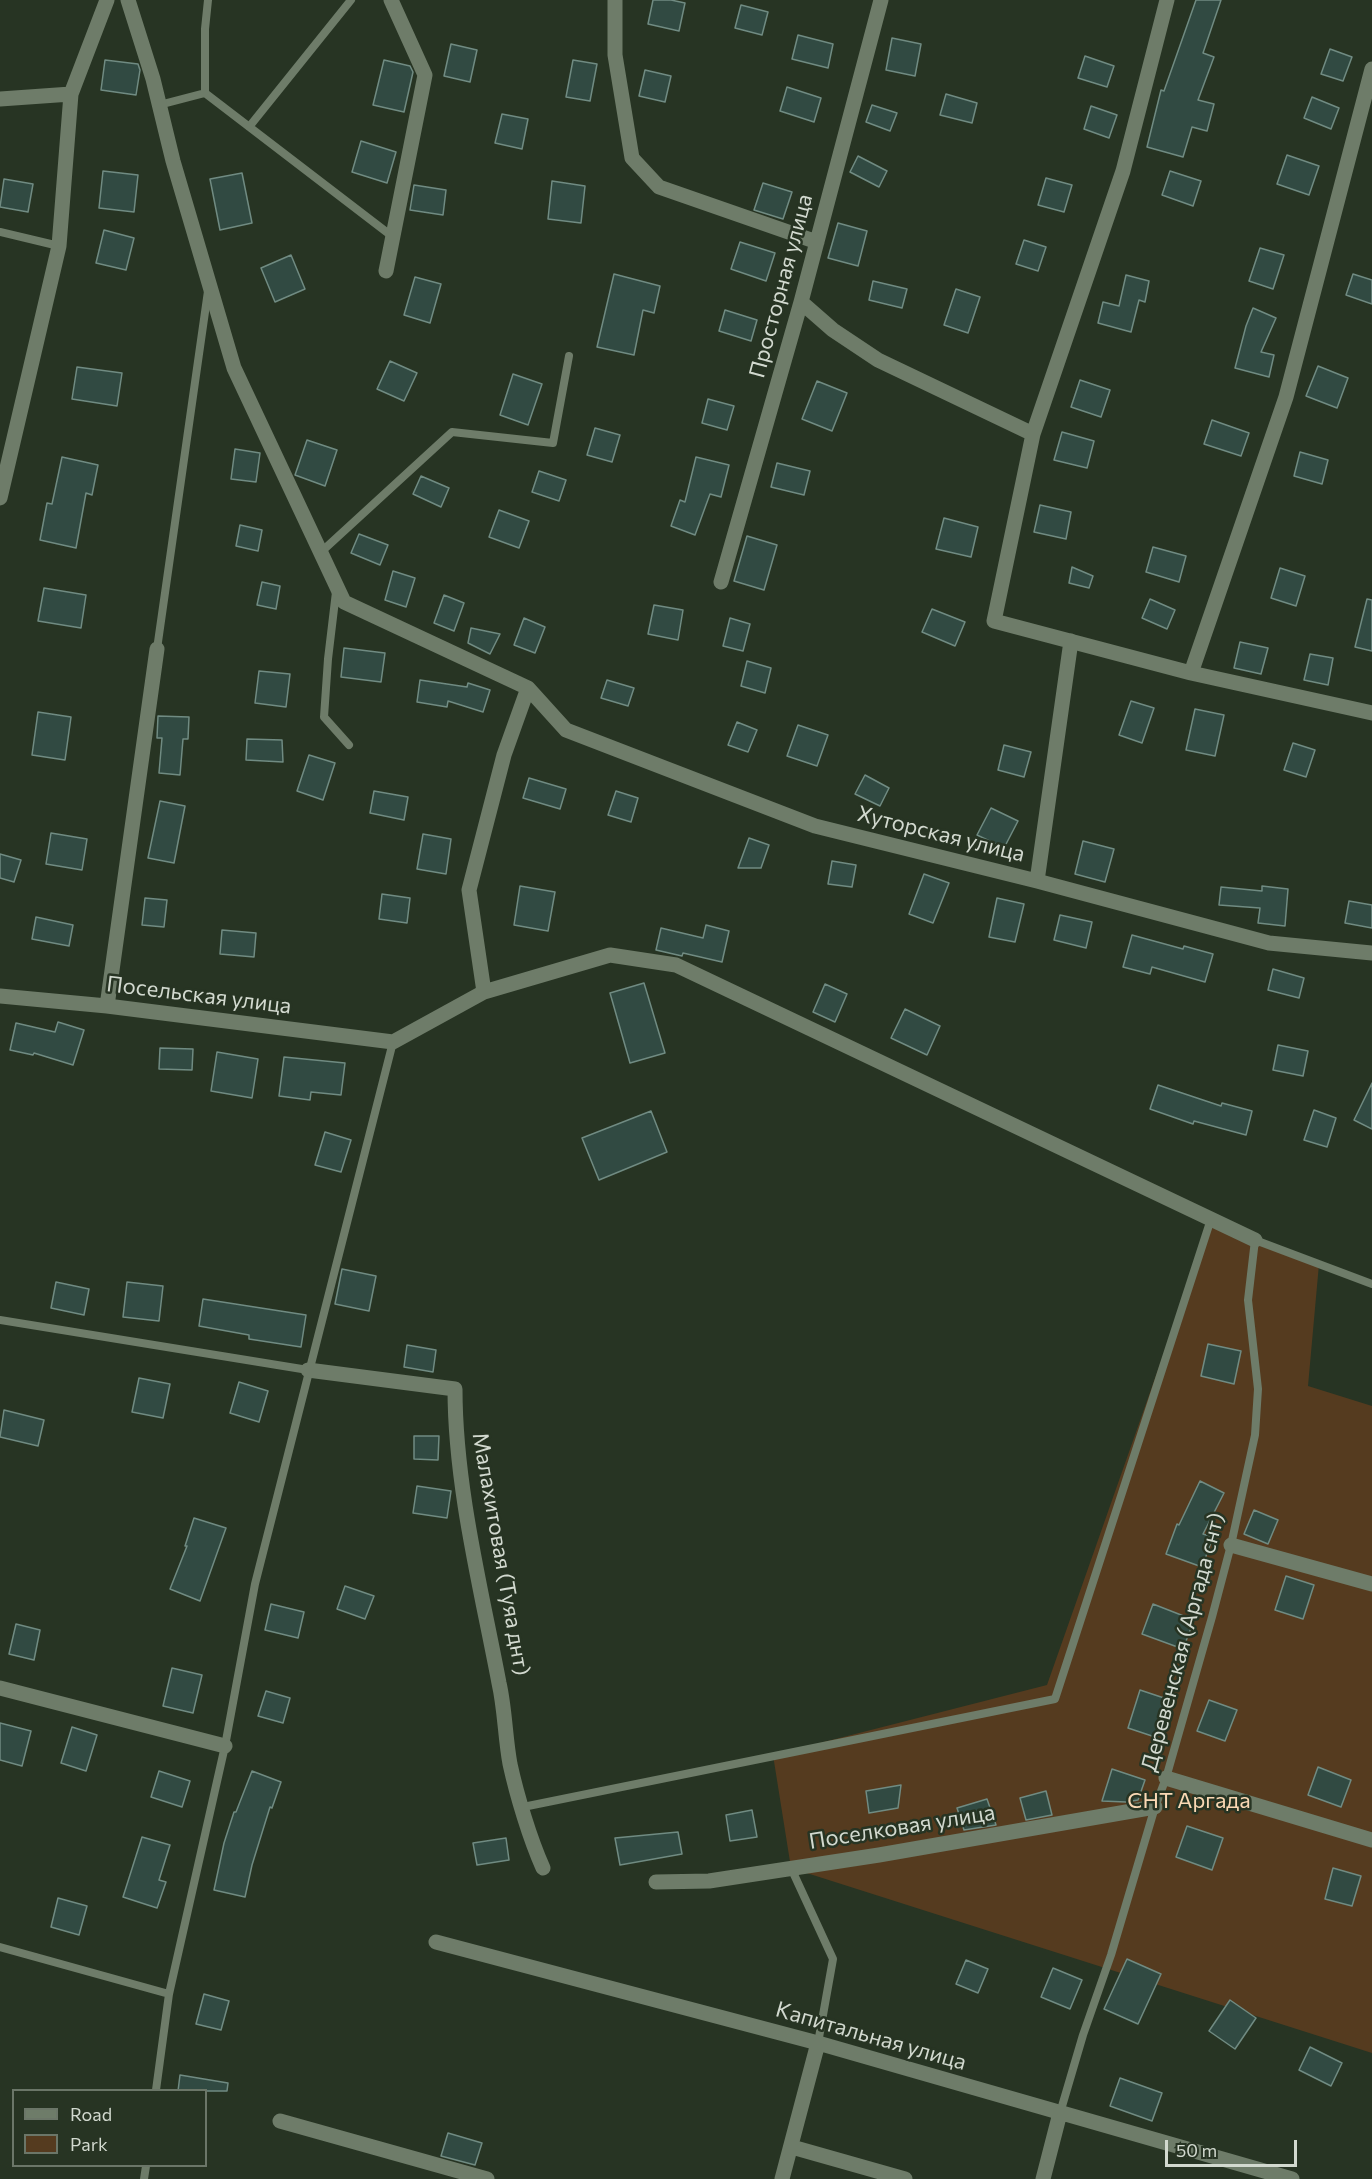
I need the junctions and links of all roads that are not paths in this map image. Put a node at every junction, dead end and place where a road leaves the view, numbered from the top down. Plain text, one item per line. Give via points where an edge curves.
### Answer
1 (107, 0) edge
2 (128, 0) edge
3 (208, 0) edge
4 (351, 0) edge
5 (391, 0) edge
6 (615, 0) edge
7 (881, 0) edge
8 (1167, 0) edge
9 (1372, 69) edge
10 (205, 93) junction
11 (71, 94) junction
12 (0, 99) edge
13 (159, 105) junction
14 (249, 127) junction
15 (0, 232) edge
16 (393, 237) junction
17 (817, 242) junction
18 (59, 246) junction
19 (386, 271) dead end
20 (209, 284) junction
21 (801, 302) junction
22 (569, 356) dead end
23 (1033, 434) junction
24 (0, 498) edge
25 (320, 553) junction
26 (721, 582) dead end
27 (337, 588) junction
28 (1071, 641) junction
29 (157, 649) joint
30 (1191, 673) junction
31 (528, 688) junction
32 (1372, 713) edge
33 (349, 745) dead end
34 (1037, 881) junction
35 (1372, 953) edge
36 (484, 992) junction
37 (0, 996) edge
38 (107, 1006) junction
39 (393, 1042) junction
40 (1211, 1219) junction
41 (1255, 1240) junction
42 (1372, 1284) edge
43 (0, 1320) edge
44 (308, 1370) junction
45 (1231, 1545) junction
46 (1372, 1584) edge
47 (0, 1688) edge
48 (225, 1746) junction
49 (1166, 1778) junction
50 (523, 1807) junction
51 (1155, 1807) junction
52 (1372, 1840) edge
53 (543, 1868) dead end
54 (791, 1868) junction
55 (656, 1882) dead end
56 (436, 1942) dead end
57 (0, 1947) edge
58 (170, 1994) junction
59 (819, 2043) junction
60 (156, 2089) edge
61 (1060, 2113) junction
62 (280, 2121) dead end
63 (792, 2147) junction
64 (487, 2179) edge
65 (782, 2179) edge
66 (904, 2179) edge
67 (1043, 2179) edge
68 (1292, 2179) edge

1 - 11 street
2 - 13 street
3 - 10 lane
4 - 14 lane
5 - 16 street via 425,75
6 - 17 street via 615,55 632,158 658,187
7 - 17 street, Просторная улица
8 - 23 street via 1123,171
9 - 30 street via 1286,397
10 - 13 lane
10 - 14 lane
11 - 12 street
11 - 18 street
13 - 20 street
14 - 16 lane
15 - 18 lane
16 - 19 street
17 - 21 street, Просторная улица
18 - 24 street
20 - 25 street via 234,368
20 - 29 lane
21 - 23 street via 878,360
21 - 26 street, Просторная улица
22 - 25 lane via 554,443 452,432
23 - 28 street via 994,621
25 - 27 street
27 - 31 street via 344,602
27 - 33 lane via 324,717
28 - 30 street
28 - 34 street
29 - 38 street
30 - 32 street
31 - 34 street, Хуторская улица via 566,730 815,826
31 - 36 street via 504,755 469,890
34 - 35 street, Хуторская улица via 1269,943
36 - 39 street
36 - 40 street via 610,955 676,965
37 - 38 street, Посельская улица
38 - 39 street, Посельская улица
39 - 44 lane
40 - 41 street
40 - 50 lane via 1055,1699
41 - 42 lane
41 - 45 lane, Деревенская (Аргада снт) via 1248,1300 1258,1389 1255,1434
43 - 44 lane
44 - 48 lane via 255,1584
44 - 50 street, Малахитовая (Туяа днт) via 455,1389 468,1521 502,1694 510,1764
45 - 46 street
45 - 49 lane, Деревенская (Аргада снт)
47 - 48 street
48 - 58 lane
49 - 51 lane, Деревенская (Аргада снт)
49 - 52 street
50 - 53 street, Малахитовая (Туяа днт)
51 - 54 street, Поселковая улица
51 - 61 lane, Деревенская (Аргада снт)
54 - 55 street, Поселковая улица via 709,1881
54 - 59 lane via 833,1959
56 - 59 street, Капитальная улица
57 - 58 lane
58 - 60 lane
59 - 61 street, Капитальная улица
59 - 63 street
61 - 67 street
61 - 68 street, Капитальная улица
62 - 64 street
63 - 65 street
63 - 66 street

